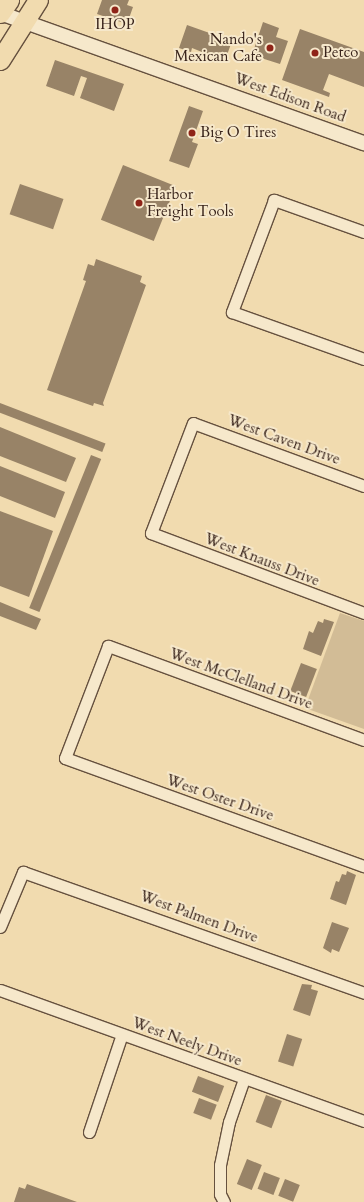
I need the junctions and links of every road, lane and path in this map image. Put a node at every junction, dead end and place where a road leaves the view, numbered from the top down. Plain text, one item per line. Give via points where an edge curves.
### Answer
1 (9, 0) edge
2 (38, 0) edge
3 (0, 13) edge
4 (24, 21) junction
5 (0, 60) edge
6 (364, 143) edge
7 (364, 232) edge
8 (364, 359) edge
9 (364, 486) edge
10 (151, 533) joint
11 (364, 613) edge
12 (364, 740) edge
13 (65, 758) joint
14 (364, 866) edge
15 (0, 927) edge
16 (0, 990) edge
17 (364, 993) edge
18 (122, 1034) junction
19 (244, 1079) junction
20 (364, 1121) edge
21 (89, 1132) dead end
22 (224, 1202) edge

1 - 3 highway
2 - 4 highway
3 - 4 street, West Edison Road
4 - 5 highway
4 - 6 street, West Edison Road
7 - 8 street via 274,200 232,312
9 - 10 street, West Caven Drive via 193,423
10 - 11 street, West Knauss Drive
12 - 13 street, West McClelland Drive via 108,646
13 - 14 street, West Oster Drive
15 - 17 street, West Palmen Drive via 23,872
16 - 18 street, West Neely Drive
18 - 19 street, West Neely Drive
18 - 21 street
19 - 20 street, West Neely Drive
19 - 22 street via 229,1122 220,1165 220,1194

